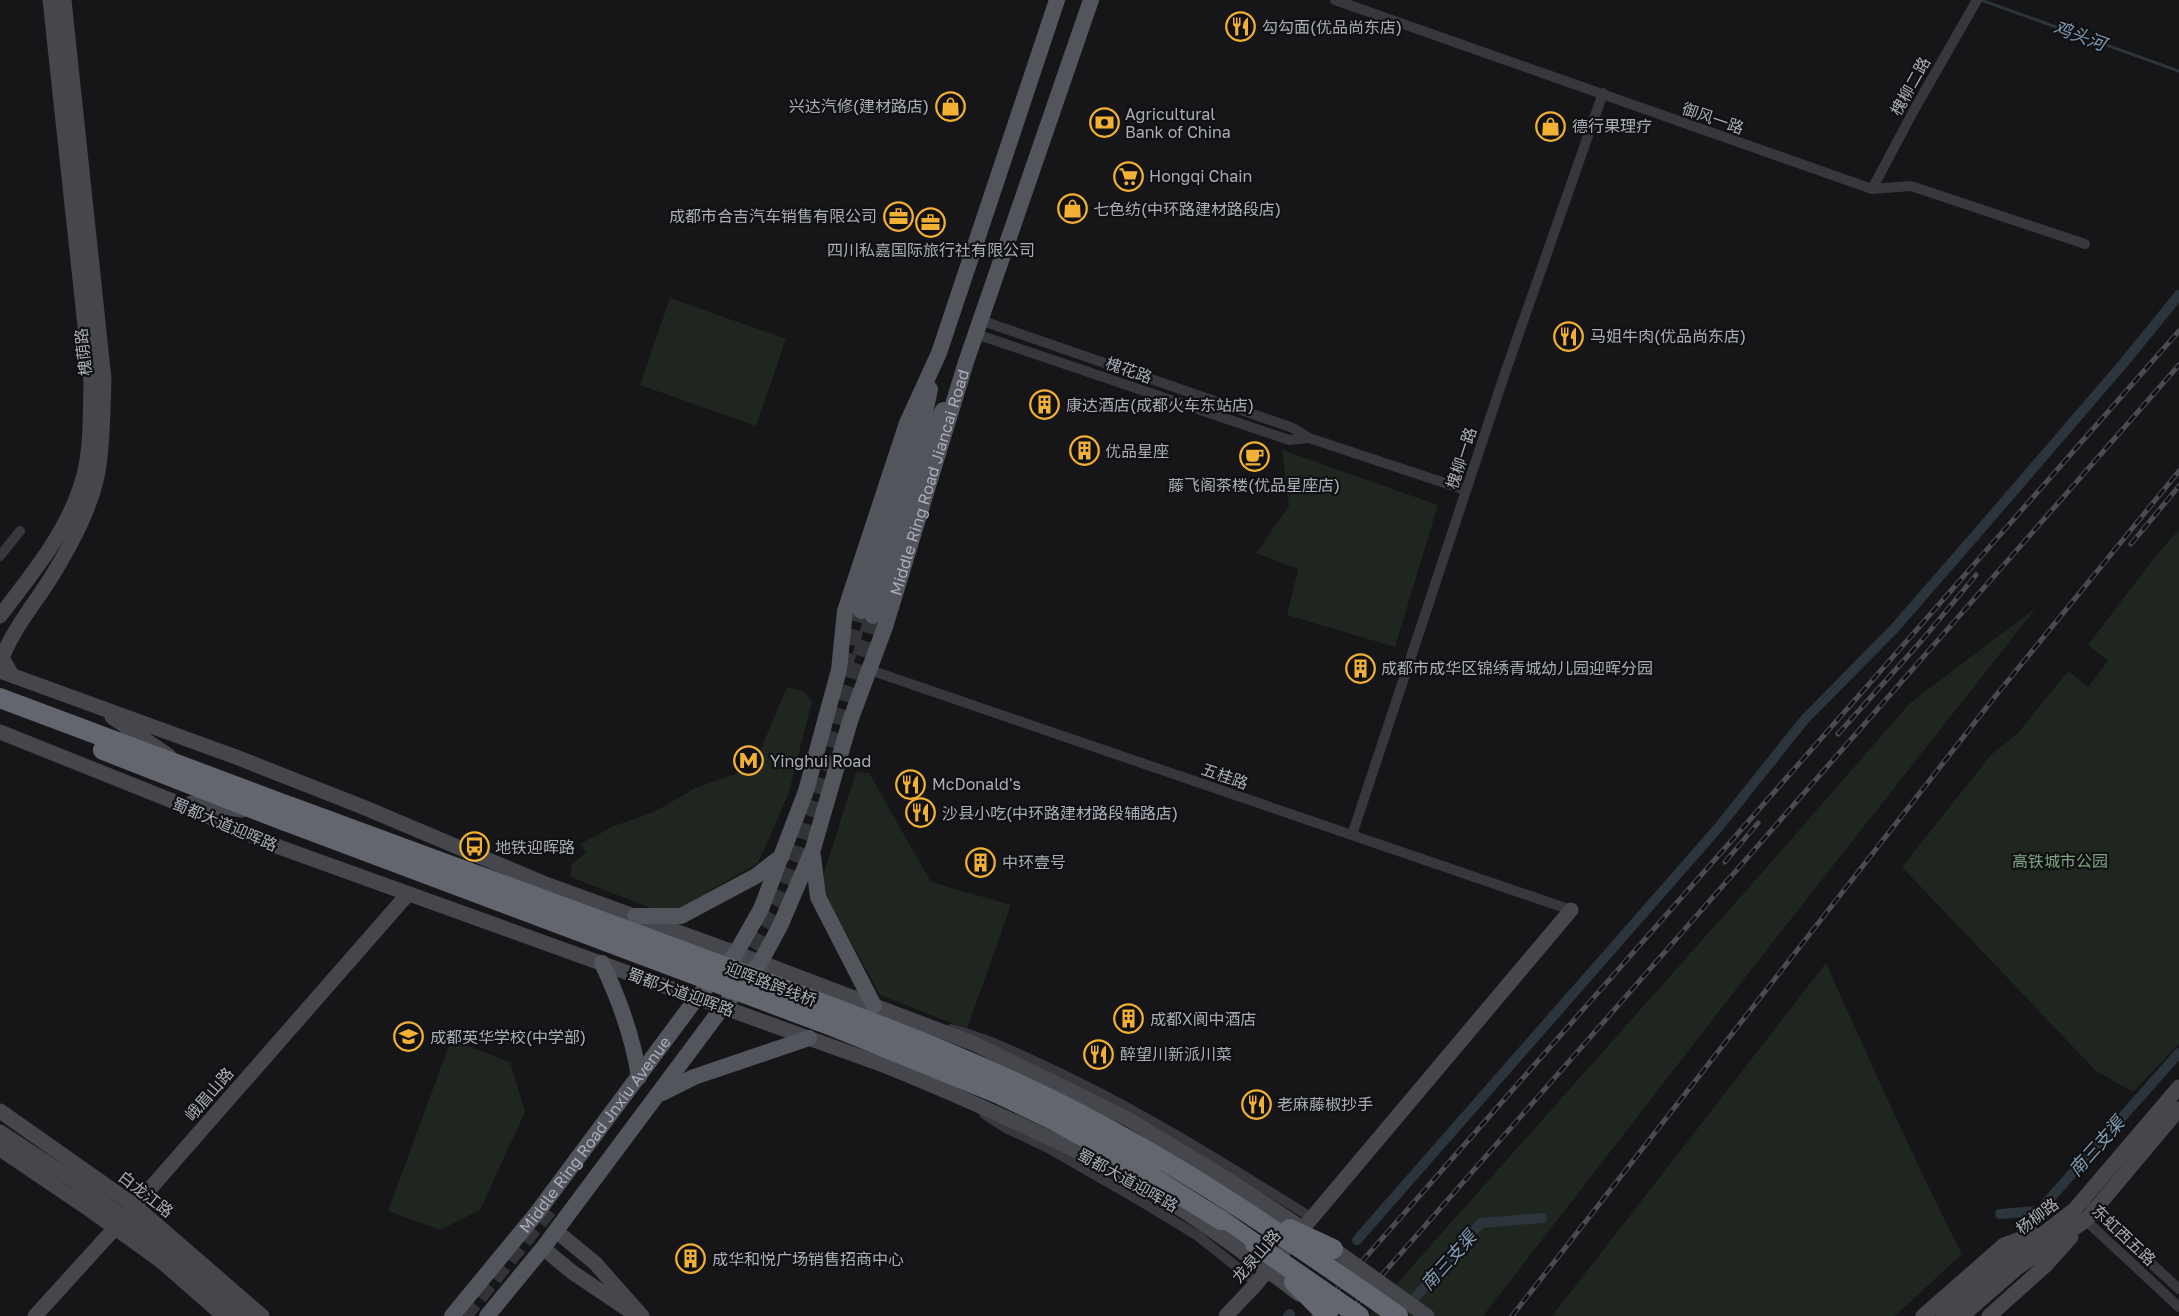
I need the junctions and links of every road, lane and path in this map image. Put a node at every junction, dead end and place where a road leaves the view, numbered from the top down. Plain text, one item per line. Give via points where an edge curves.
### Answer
1 (50, 0) edge
2 (64, 0) edge
3 (1057, 0) edge
4 (1091, 0) edge
5 (1335, 0) edge
6 (1974, 5) edge
7 (1603, 93) junction
8 (1872, 189) junction
9 (2085, 244) dead end
10 (978, 327) junction
11 (939, 353) junction
12 (966, 362) junction
13 (1466, 490) junction
14 (20, 531) dead end
15 (0, 556) edge
16 (0, 616) edge
17 (870, 670) junction
18 (6, 673) edge
19 (0, 698) edge
20 (97, 706) junction
21 (0, 711) edge
22 (0, 732) edge
23 (178, 763) junction
24 (170, 800) junction
25 (282, 814) junction
26 (1352, 835) junction
27 (813, 849) junction
28 (782, 856) junction
29 (543, 883) junction
30 (408, 894) junction
31 (1571, 910) joint
32 (635, 916) junction
33 (525, 936) junction
34 (736, 953) junction
35 (602, 963) junction
36 (760, 963) junction
37 (696, 999) junction
38 (874, 1006) junction
39 (722, 1008) junction
40 (905, 1017) junction
41 (809, 1038) junction
42 (886, 1066) junction
43 (639, 1077) junction
44 (2179, 1087) edge
45 (950, 1092) junction
46 (658, 1095) junction
47 (2179, 1109) edge
48 (0, 1111) edge
49 (0, 1132) edge
50 (1157, 1137) junction
51 (0, 1149) edge
52 (1133, 1179) junction
53 (1233, 1203) junction
54 (135, 1206) junction
55 (2085, 1210) junction
56 (1311, 1218) junction
57 (1221, 1220) junction
58 (115, 1228) junction
59 (556, 1231) junction
60 (1256, 1244) junction
61 (543, 1248) junction
62 (1334, 1249) junction
63 (595, 1263) junction
64 (2013, 1263) junction
65 (572, 1272) junction
66 (1257, 1283) junction
67 (2179, 1289) edge
68 (2179, 1307) edge
69 (35, 1316) edge
70 (224, 1316) edge
71 (243, 1316) edge
72 (262, 1316) edge
73 (452, 1316) edge
74 (487, 1316) edge
75 (622, 1316) edge
76 (636, 1316) edge
77 (642, 1316) edge
78 (657, 1316) edge
79 (1226, 1316) edge
80 (1328, 1316) edge
81 (1359, 1316) edge
82 (1398, 1316) edge
83 (1427, 1316) edge
84 (1923, 1316) edge
85 (1942, 1316) edge
86 (1962, 1316) edge
87 (1989, 1316) edge

1 - 16 main road, 槐荫路 via 91,382 90,430 81,486 66,523
2 - 18 main road, 槐荫路 via 104,379 103,430 90,497 54,573 7,644 2,658
3 - 11 main road, Middle Ring Road Jiancai Road
4 - 10 main road, Middle Ring Road Jiancai Road
5 - 7 street, 御风一路
6 - 8 street, 槐柳二路
7 - 8 street, 御风一路
7 - 13 street, 槐柳一路
8 - 9 street, 御风一路 via 1911,186
10 - 12 main road, Middle Ring Road Jiancai Road
10 - 13 street, 槐花路 via 1289,440 1309,438
11 - 12 main road via 922,427 867,614 933,430
11 - 28 main road, Middle Ring Road Jiancai Road via 907,423 845,611 839,670 806,791
12 - 17 main road, Middle Ring Road Jiancai Road
13 - 26 street, 槐柳一路
14 - 15 street
17 - 26 street, 五桂路
17 - 27 main road, Middle Ring Road Jiancai Road via 850,721
18 - 20 main road
19 - 23 highway
20 - 23 main road
20 - 29 main road via 331,794
21 - 25 highway, 蜀都大道迎晖路
22 - 24 main road, 蜀都大道迎晖路
23 - 25 highway
24 - 25 main road
24 - 30 main road, 蜀都大道迎晖路 via 279,847
25 - 53 highway, 迎晖路跨线桥, bridge via 614,925 958,1057 1122,1136
25 - 57 highway, 迎晖路跨线桥, bridge via 990,1090 1115,1154
26 - 31 street, 五桂路
27 - 36 main road, Middle Ring Road Jiancai Road
27 - 38 main road via 818,897
28 - 32 main road via 756,876 681,916
28 - 34 main road, Middle Ring Road Jiancai Road via 761,909
29 - 32 main road
29 - 33 main road via 560,902 558,918 550,932
30 - 33 main road, 蜀都大道迎晖路
30 - 54 main road, 峨眉山路
31 - 56 main road, 龙泉山路
32 - 34 main road
33 - 35 main road, 蜀都大道迎晖路
34 - 36 main road
34 - 37 main road, Middle Ring Road Jnxiu Avenue
35 - 37 main road, 蜀都大道迎晖路
35 - 43 main road via 615,989
36 - 38 main road
36 - 39 main road, Middle Ring Road Jnxiu Avenue
37 - 39 main road, 蜀都大道迎晖路
37 - 43 main road, Middle Ring Road Jnxiu Avenue
38 - 40 main road
39 - 41 main road, 蜀都大道迎晖路
39 - 46 main road, Middle Ring Road Jnxiu Avenue
40 - 42 main road via 881,1022 874,1033 872,1047
40 - 50 main road via 975,1044
40 - 56 street via 967,1033 1126,1105
41 - 42 main road, 蜀都大道迎晖路
41 - 46 main road via 694,1077
42 - 45 main road, 蜀都大道迎晖路
43 - 73 main road, Middle Ring Road Jnxiu Avenue via 536,1214
44 - 55 main road
45 - 52 main road, 蜀都大道迎晖路, bridge
45 - 66 street via 1006,1128 1105,1179 1198,1236
46 - 59 main road, Middle Ring Road Jnxiu Avenue
47 - 55 main road
48 - 54 main road, 白龙江路
49 - 71 main road, bridge via 143,1231
50 - 53 highway, bridge
50 - 62 main road, bridge
51 - 58 main road
52 - 57 highway, bridge
52 - 80 main road, 蜀都大道迎晖路, bridge via 1228,1241
53 - 62 highway, bridge
53 - 82 highway, bridge
54 - 58 main road, 峨眉山路
54 - 72 main road, 白龙江路
55 - 64 main road
55 - 67 street, 东虹西五路
55 - 68 street, 东虹西五路
55 - 84 main road via 2004,1245
55 - 87 main road via 2046,1265
56 - 66 main road, 龙泉山路
57 - 60 highway
58 - 69 main road, 峨眉山路
58 - 70 main road via 161,1261
59 - 61 main road, Middle Ring Road Jnxiu Avenue
59 - 63 main road
60 - 80 highway, bridge
60 - 81 highway, bridge
61 - 65 main road
61 - 74 main road, Middle Ring Road Jnxiu Avenue
62 - 83 main road, bridge
63 - 77 main road
63 - 78 main road
64 - 85 main road
64 - 86 main road
65 - 75 main road
65 - 76 main road
66 - 79 main road, 龙泉山路

